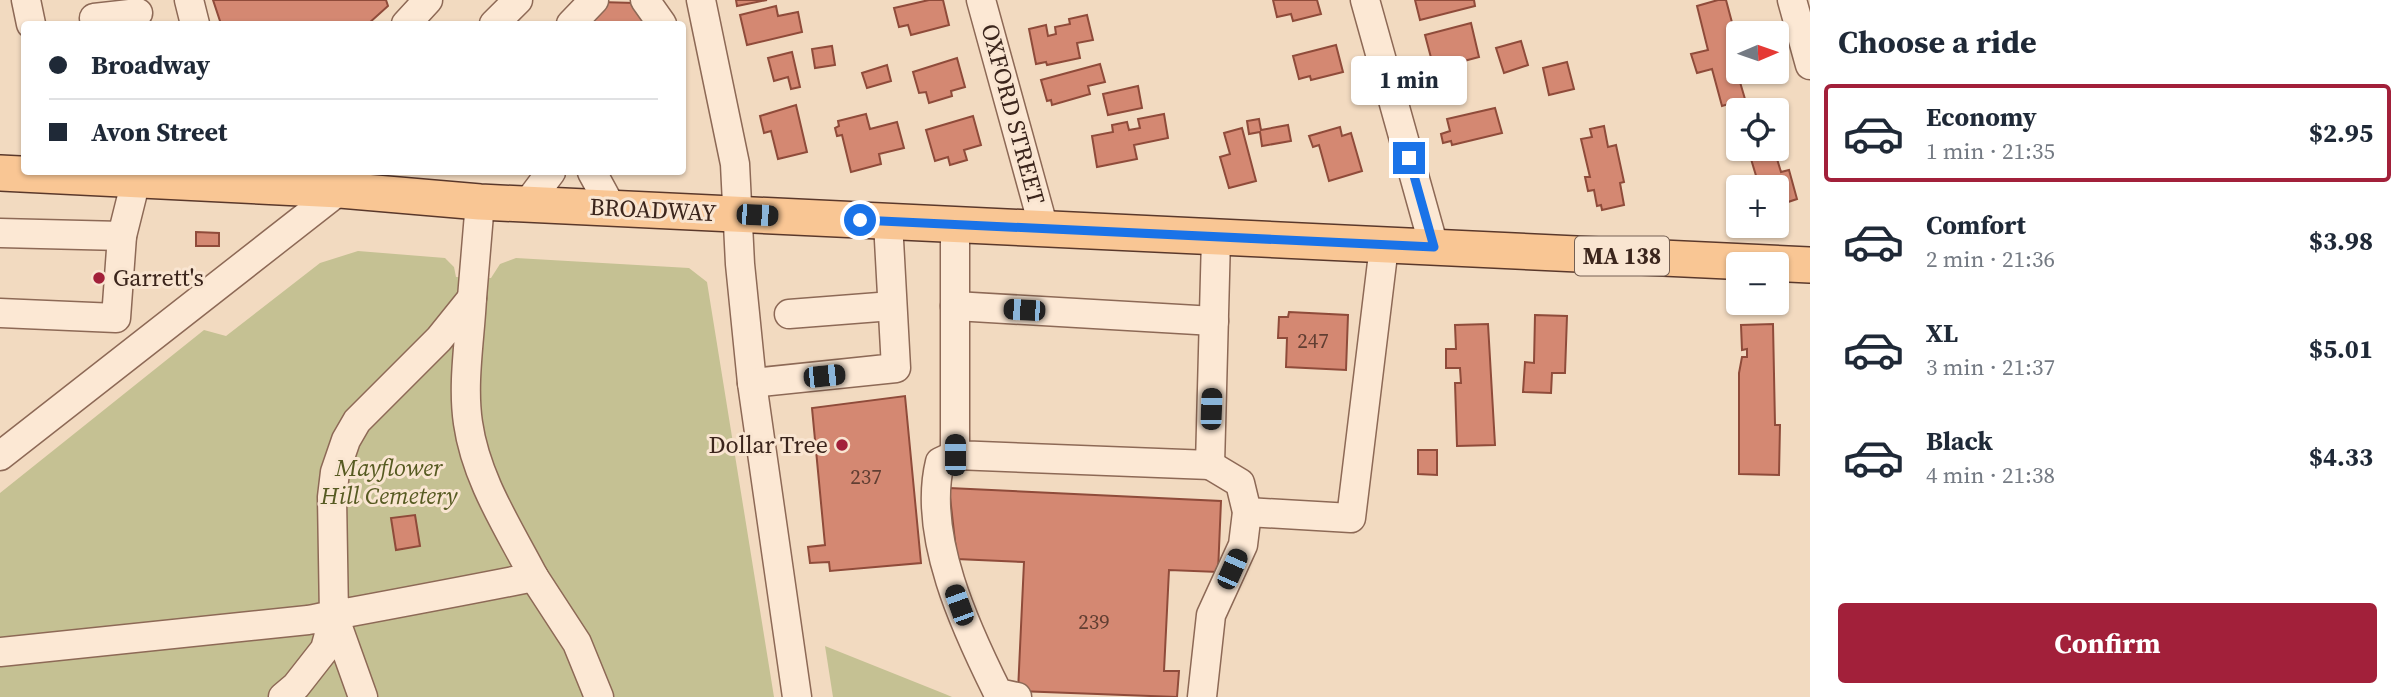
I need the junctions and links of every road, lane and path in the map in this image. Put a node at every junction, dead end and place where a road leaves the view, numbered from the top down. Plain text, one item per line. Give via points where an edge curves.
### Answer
1 (26, 0) edge
2 (189, 0) edge
3 (428, 0) edge
4 (518, 0) edge
5 (594, 0) edge
6 (645, 0) edge
7 (664, 0) edge
8 (701, 0) edge
9 (981, 0) edge
10 (1365, 0) edge
11 (1792, 0) edge
12 (138, 13) dead end
13 (30, 21) edge
14 (94, 21) edge
15 (194, 21) edge
16 (409, 21) edge
17 (497, 21) edge
18 (573, 21) edge
19 (660, 21) edge
20 (674, 21) edge
21 (1810, 65) edge
22 (0, 173) edge
23 (21, 173) edge
24 (100, 175) edge
25 (549, 175) edge
26 (594, 175) edge
27 (138, 176) edge
28 (211, 178) edge
29 (262, 179) edge
30 (349, 181) edge
31 (480, 202) junction
32 (527, 204) junction
33 (611, 207) junction
34 (737, 214) junction
35 (888, 222) junction
36 (955, 225) junction
37 (1044, 229) junction
38 (0, 233) edge
39 (121, 236) junction
40 (1216, 238) junction
41 (1384, 246) junction
42 (1434, 247) junction
43 (1810, 265) edge
44 (472, 298) junction
45 (892, 306) junction
46 (955, 306) junction
47 (0, 313) edge
48 (789, 314) dead end
49 (116, 318) junction
50 (1214, 321) junction
51 (136, 348) junction
52 (752, 383) junction
53 (955, 455) junction
54 (0, 456) edge
55 (1210, 465) junction
56 (1247, 512) junction
57 (534, 577) junction
58 (334, 615) junction
59 (0, 652) edge
60 (283, 697) edge
61 (363, 697) edge
62 (599, 697) edge
63 (797, 697) edge
64 (1017, 697) edge
65 (1202, 697) edge

1 - 13 street
2 - 15 street
3 - 16 street
4 - 17 street
5 - 18 street
6 - 19 street
7 - 20 street
8 - 34 street via 735,164
9 - 37 street, OXFORD STREET
10 - 42 street
11 - 21 street
12 - 14 street
22 - 23 main road, BROADWAY / MA 138
24 - 27 main road, BROADWAY / MA 138
25 - 32 street
26 - 33 street
27 - 28 main road, BROADWAY / MA 138
27 - 39 street
28 - 29 main road, BROADWAY / MA 138
29 - 30 main road, BROADWAY / MA 138
30 - 31 main road, BROADWAY / MA 138
30 - 51 street
31 - 32 main road, BROADWAY / MA 138
31 - 44 street
32 - 33 main road, BROADWAY / MA 138
33 - 34 main road, BROADWAY / MA 138
34 - 35 main road, BROADWAY / MA 138
34 - 52 street
35 - 36 main road, BROADWAY / MA 138
35 - 45 street
36 - 37 main road, BROADWAY / MA 138
36 - 46 street
37 - 40 main road, BROADWAY / MA 138
38 - 39 street
39 - 49 street
40 - 41 main road, BROADWAY / MA 138
40 - 50 street
41 - 42 main road, BROADWAY / MA 138
41 - 56 street via 1351,518
42 - 43 main road, BROADWAY / MA 138
44 - 57 street via 468,421 473,449 484,483
44 - 58 street via 439,339 358,421 346,440 332,497
45 - 48 street
45 - 52 street via 896,368
46 - 50 street
46 - 53 street
47 - 49 street
49 - 51 street
50 - 55 street
51 - 54 street
52 - 63 street
53 - 55 street
53 - 64 street via 940,462 936,478 939,531 952,586 972,642 998,693
55 - 56 street via 1240,483
56 - 65 street via 1242,545 1211,615
57 - 58 street
57 - 62 street via 577,643
58 - 59 street via 268,626
58 - 60 street via 325,649
58 - 61 street

